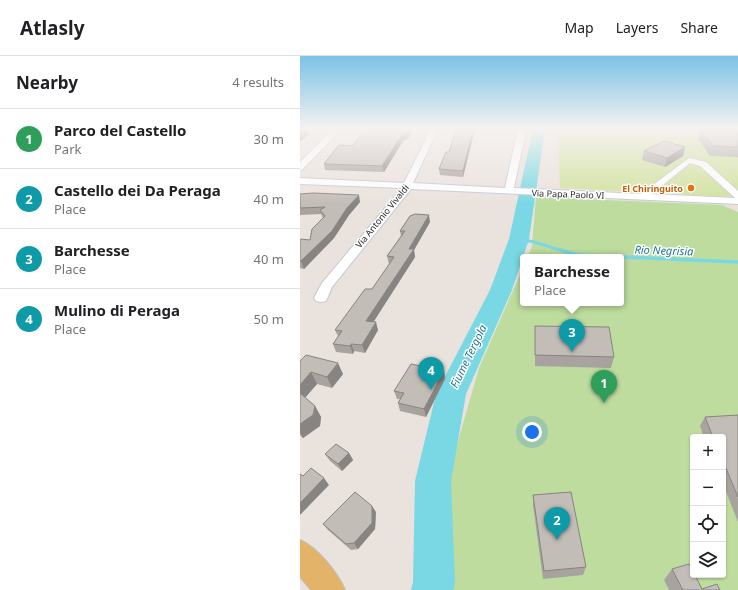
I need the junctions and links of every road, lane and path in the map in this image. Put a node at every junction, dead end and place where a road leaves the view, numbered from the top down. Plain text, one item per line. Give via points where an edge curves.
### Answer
1 (313, 154) edge
2 (423, 154) edge
3 (519, 154) edge
4 (300, 167) edge
5 (300, 181) edge
6 (407, 187) junction
7 (514, 191) junction
8 (738, 196) edge
9 (646, 197) junction
10 (738, 201) edge
11 (322, 298) dead end
12 (300, 554) edge
13 (330, 590) edge

1 - 4 street
2 - 6 street, Via Antonio Vivaldi
3 - 7 street
5 - 6 street, Via Papa Paolo VI
6 - 7 street, Via Papa Paolo VI
6 - 11 street, Via Antonio Vivaldi via 326,286
7 - 9 street, Via Papa Paolo VI
8 - 9 street via 703,164 689,160 646,194
9 - 10 street, Via Papa Paolo VI
12 - 13 main road

